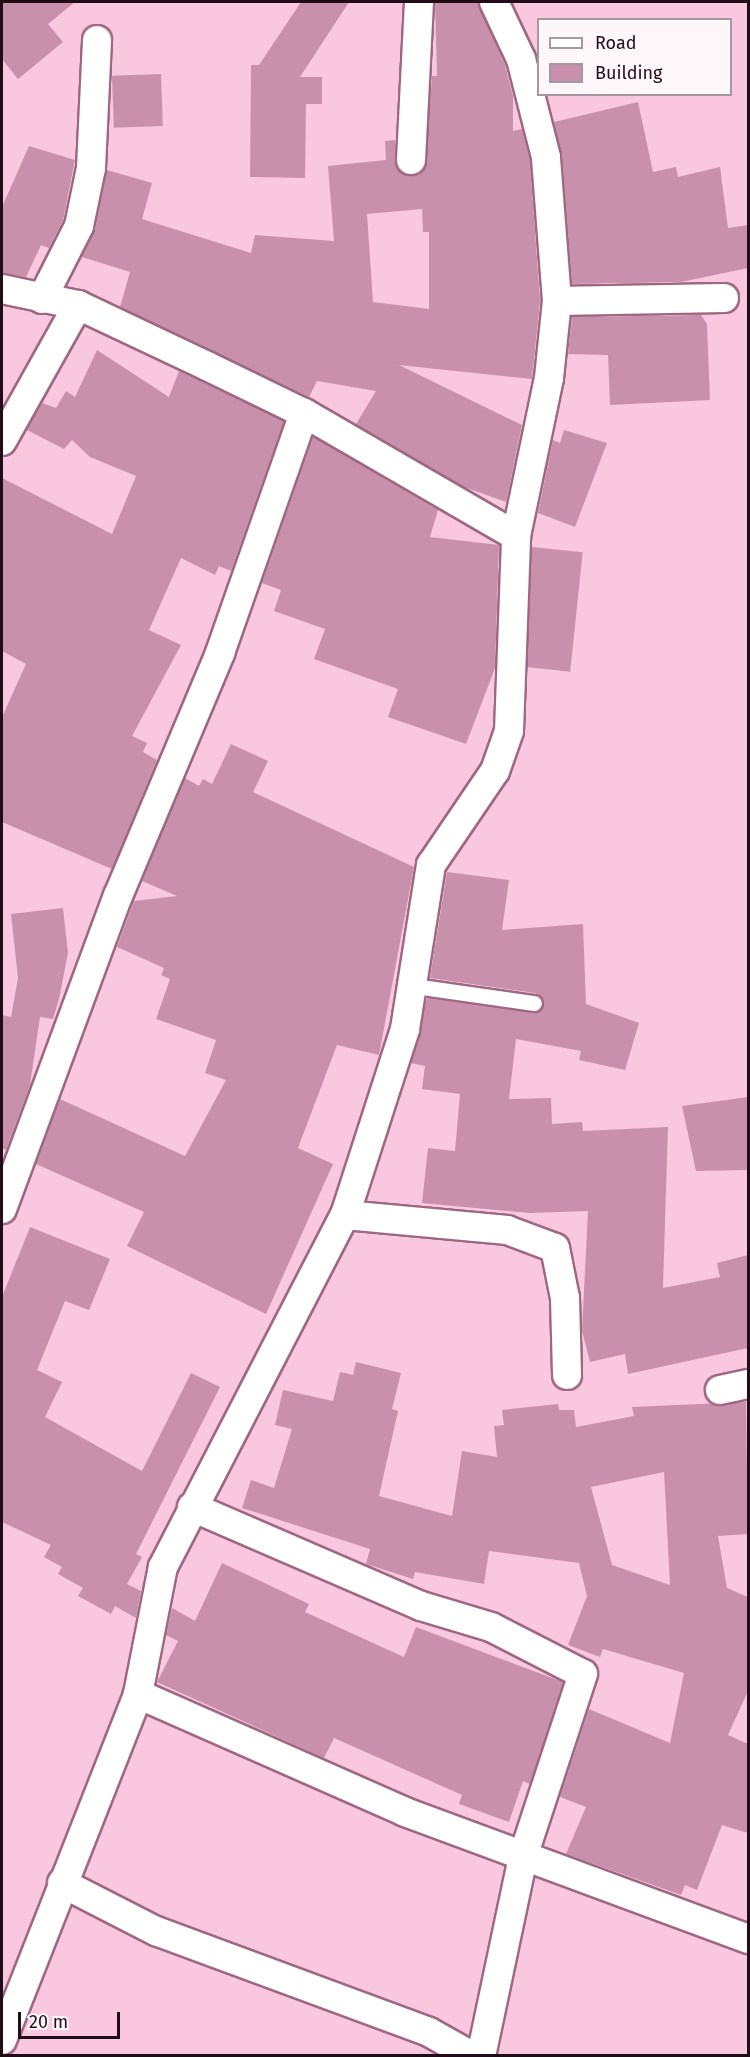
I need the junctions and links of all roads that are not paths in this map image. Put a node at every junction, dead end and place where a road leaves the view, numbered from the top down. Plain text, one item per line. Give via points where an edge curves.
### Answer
1 (419, 2) edge
2 (494, 2) edge
3 (97, 40) dead end
4 (411, 159) dead end
5 (2, 289) edge
6 (724, 298) dead end
7 (42, 299) junction
8 (557, 301) junction
9 (78, 305) junction
10 (304, 413) junction
11 (2, 441) edge
12 (516, 536) junction
13 (414, 986) junction
14 (534, 1003) dead end
15 (2, 1209) edge
16 (345, 1215) junction
17 (567, 1375) dead end
18 (748, 1384) edge
19 (720, 1390) dead end
20 (192, 1507) junction
21 (138, 1694) junction
22 (523, 1857) junction
23 (62, 1883) junction
24 (748, 1939) edge
25 (2, 2040) edge
26 (472, 2055) edge
27 (481, 2055) edge

1 - 4 street
2 - 8 street via 522,59 546,157
3 - 7 street via 91,168 79,226
5 - 7 street
6 - 8 street
7 - 9 street
8 - 12 street via 549,378
9 - 10 street
9 - 11 street
10 - 12 street
10 - 15 street via 216,663 118,896
12 - 13 street via 509,732 495,771 431,865
13 - 14 lane
13 - 16 street via 405,1029
16 - 17 street via 507,1230 555,1248 566,1298
16 - 20 street via 270,1369
18 - 19 street
20 - 21 street via 163,1567
20 - 22 street via 421,1606 491,1627 583,1674
21 - 22 street via 405,1812
21 - 23 street
22 - 24 street
22 - 27 street
23 - 25 street
23 - 26 street via 156,1931 429,2032

